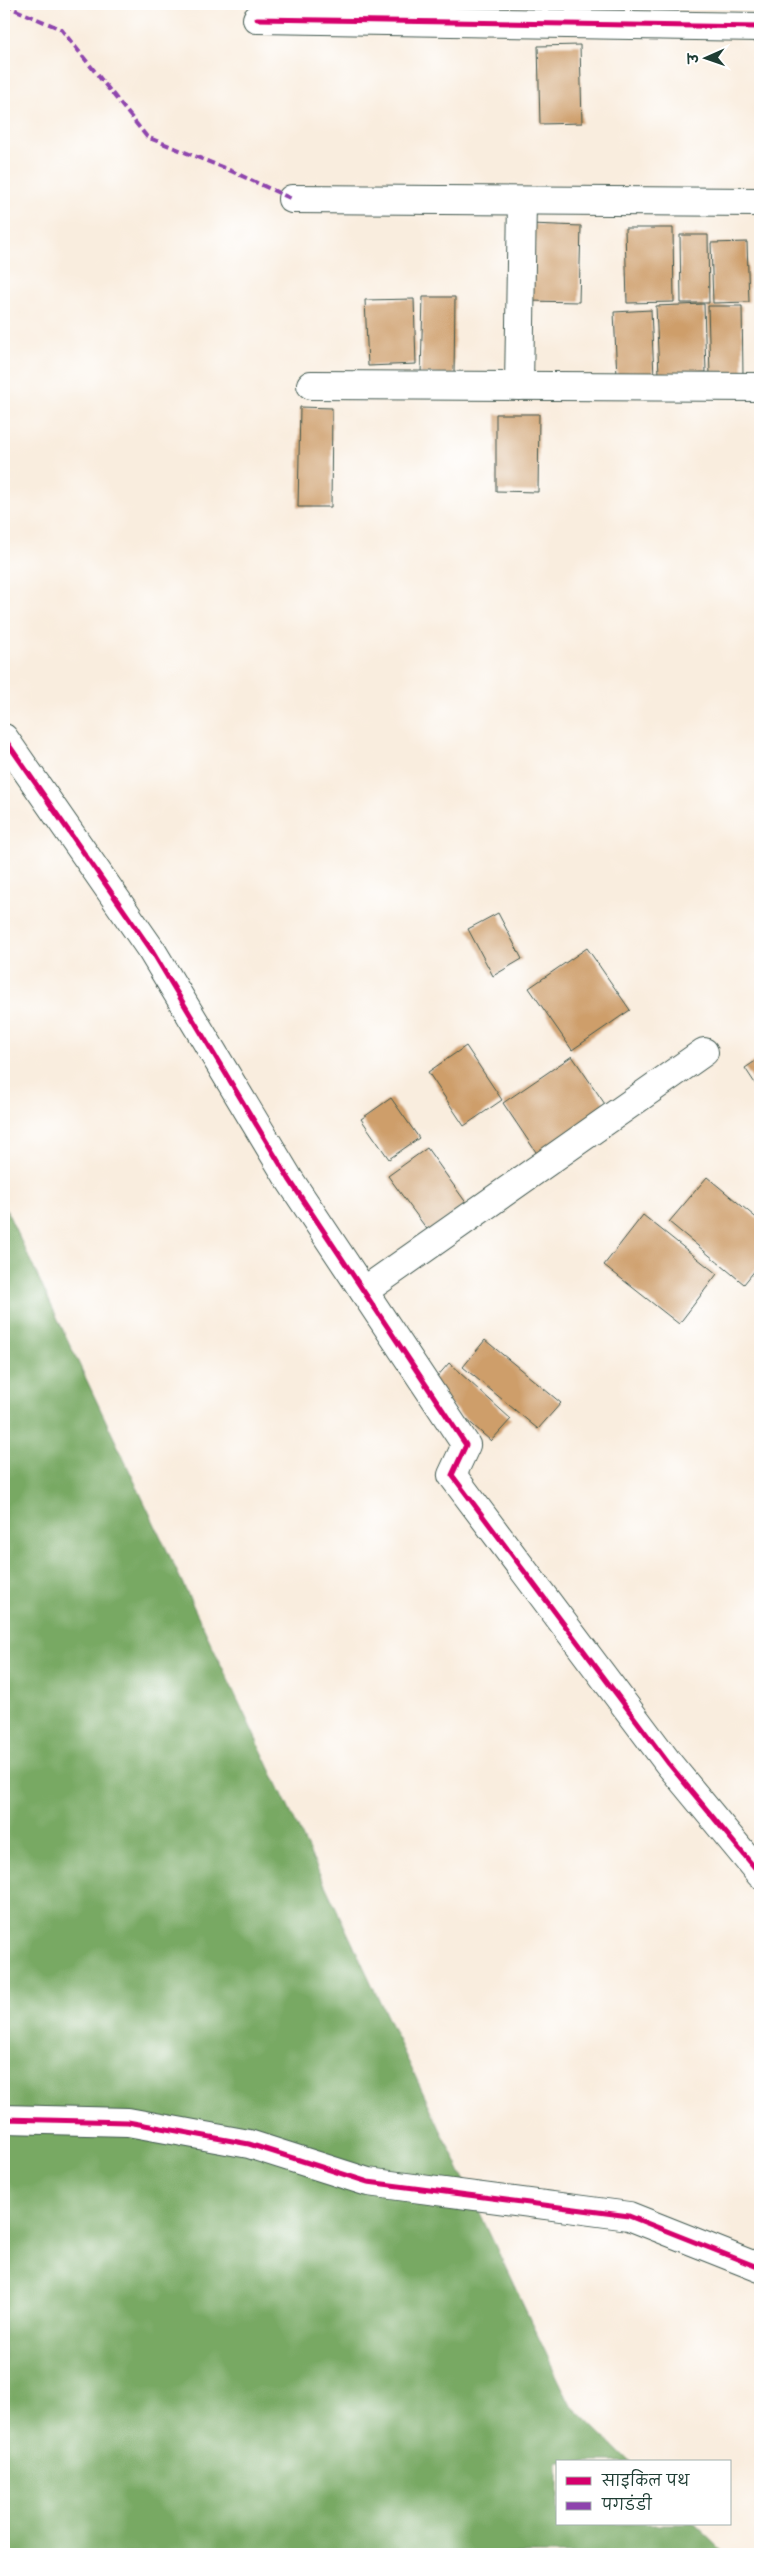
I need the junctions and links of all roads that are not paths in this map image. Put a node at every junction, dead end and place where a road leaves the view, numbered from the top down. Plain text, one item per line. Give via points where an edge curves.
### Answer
1 (258, 19) dead end
2 (760, 27) edge
3 (292, 199) dead end
4 (522, 200) junction
5 (760, 202) edge
6 (311, 384) dead end
7 (519, 386) junction
8 (760, 387) edge
9 (4, 738) edge
10 (704, 1052) dead end
11 (364, 1291) junction
12 (760, 1874) edge
13 (4, 2119) edge
14 (760, 2268) edge

1 - 2 street
3 - 4 street
4 - 5 street
4 - 7 street
6 - 7 street
7 - 8 street
9 - 11 street via 152,951 289,1179
10 - 11 street
11 - 12 street via 466,1445 452,1475 669,1764
13 - 14 street via 128,2122 249,2144 368,2182 629,2216

